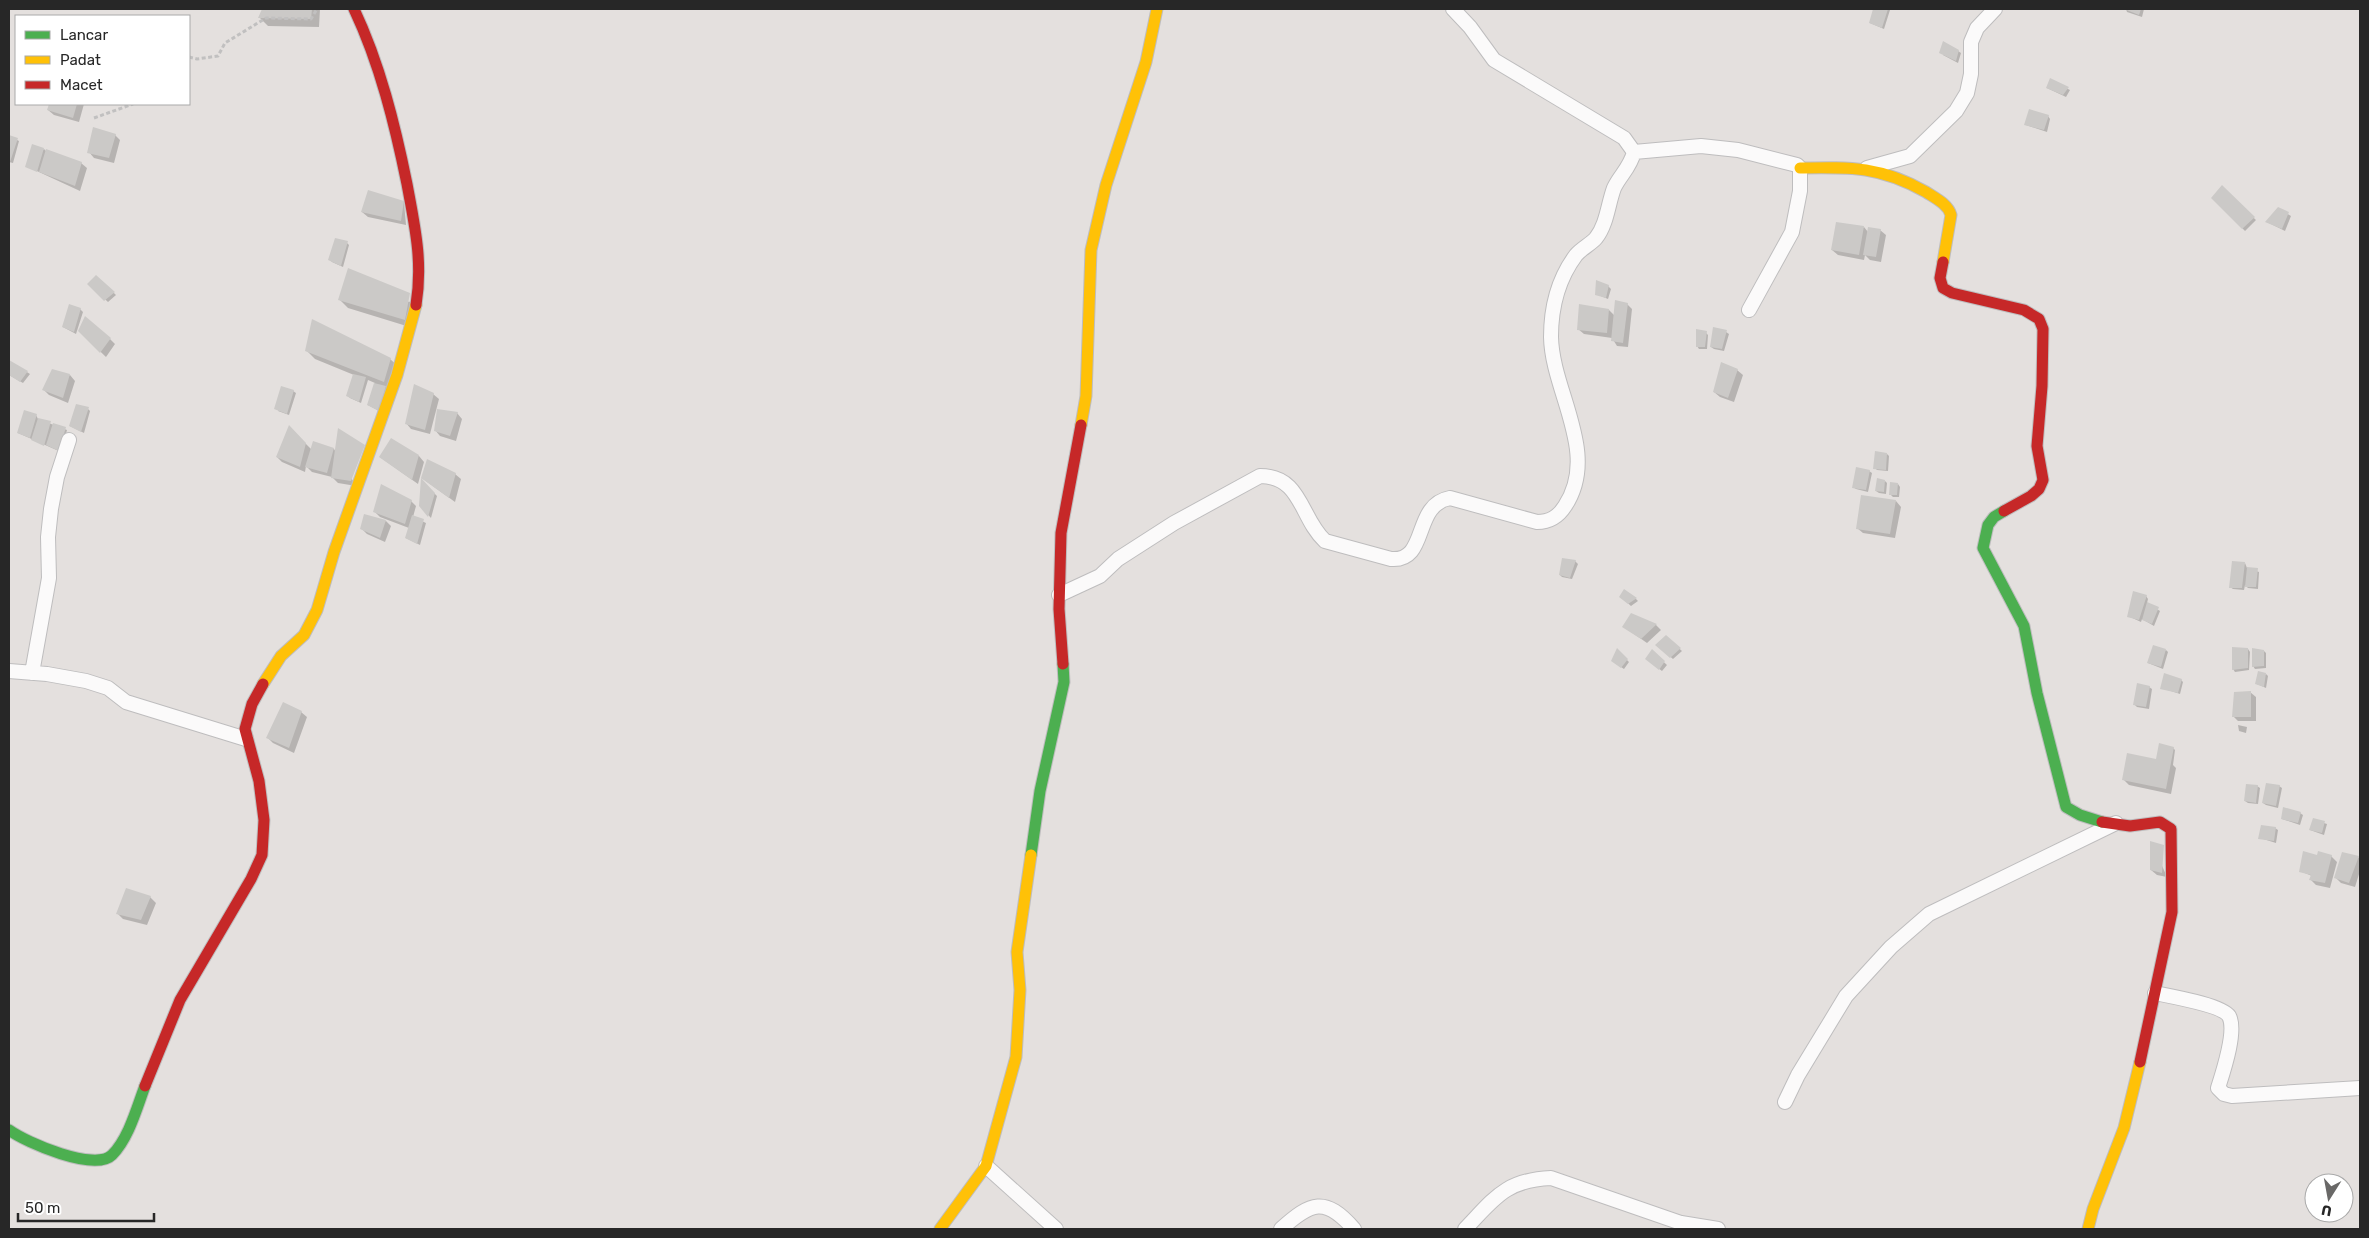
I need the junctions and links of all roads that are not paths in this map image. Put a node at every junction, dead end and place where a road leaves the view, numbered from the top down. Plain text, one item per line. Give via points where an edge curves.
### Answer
1 (354, 9) edge
2 (1157, 9) edge
3 (1453, 9) edge
4 (1995, 9) edge
5 (1634, 152) junction
6 (1800, 168) junction
7 (1866, 169) junction
8 (1748, 310) dead end
9 (69, 440) dead end
10 (1059, 595) junction
11 (9, 671) edge
12 (32, 673) junction
13 (246, 739) junction
14 (2116, 823) junction
15 (2155, 992) junction
16 (2360, 1088) edge
17 (1786, 1102) dead end
18 (9, 1130) edge
19 (986, 1166) junction
20 (940, 1229) edge
21 (1056, 1229) edge
22 (1281, 1229) edge
23 (1354, 1229) edge
24 (1465, 1229) edge
25 (1718, 1229) edge
26 (2088, 1229) edge

1 - 13 street via 395,124 417,238 418,303 317,610 304,635 281,656 266,678 252,704 245,728
2 - 10 street via 1146,62 1106,185 1091,250 1086,396 1061,533
3 - 5 street via 1494,60 1624,138
4 - 7 street via 1977,28 1972,42 1972,74 1967,93 1956,111 1910,156
5 - 6 street via 1701,146 1738,150
5 - 10 street via 1630,165 1615,187 1603,227 1577,255 1557,289 1551,339 1578,460 1570,500 1554,518 1537,522 1450,498 1441,500 1427,515 1408,556 1391,559 1325,540 1292,489 1272,476 1260,476 1174,522 1118,559 1100,576
6 - 7 street
6 - 8 street via 1800,191 1792,232
7 - 14 street via 1918,188 1949,209 1952,223 1940,278 1943,288 2024,310 2033,314 2041,324 2042,386 2037,446 2043,480 2031,496 1994,516 1988,525 1983,548 2024,626 2066,807 2080,816
9 - 12 street via 51,509 49,578
10 - 19 street via 1064,682 1040,791 1017,952 1020,990 1016,1057
11 - 12 street
12 - 13 street via 86,681 108,688 126,702
13 - 18 street via 259,781 264,820 262,855 180,1000 126,1131 113,1154 105,1160 96,1161 67,1155 23,1140
14 - 15 street via 2131,826 2158,822 2167,824 2171,829 2172,912
14 - 17 street via 1929,914 1892,947 1846,996 1798,1075
15 - 16 street via 2219,1009 2229,1016 2228,1052 2218,1088 2224,1094
15 - 26 street via 2124,1128
19 - 20 street
19 - 21 street
22 - 23 street via 1306,1210 1317,1206 1333,1208
24 - 25 street via 1502,1190 1532,1179 1551,1178 1681,1223

